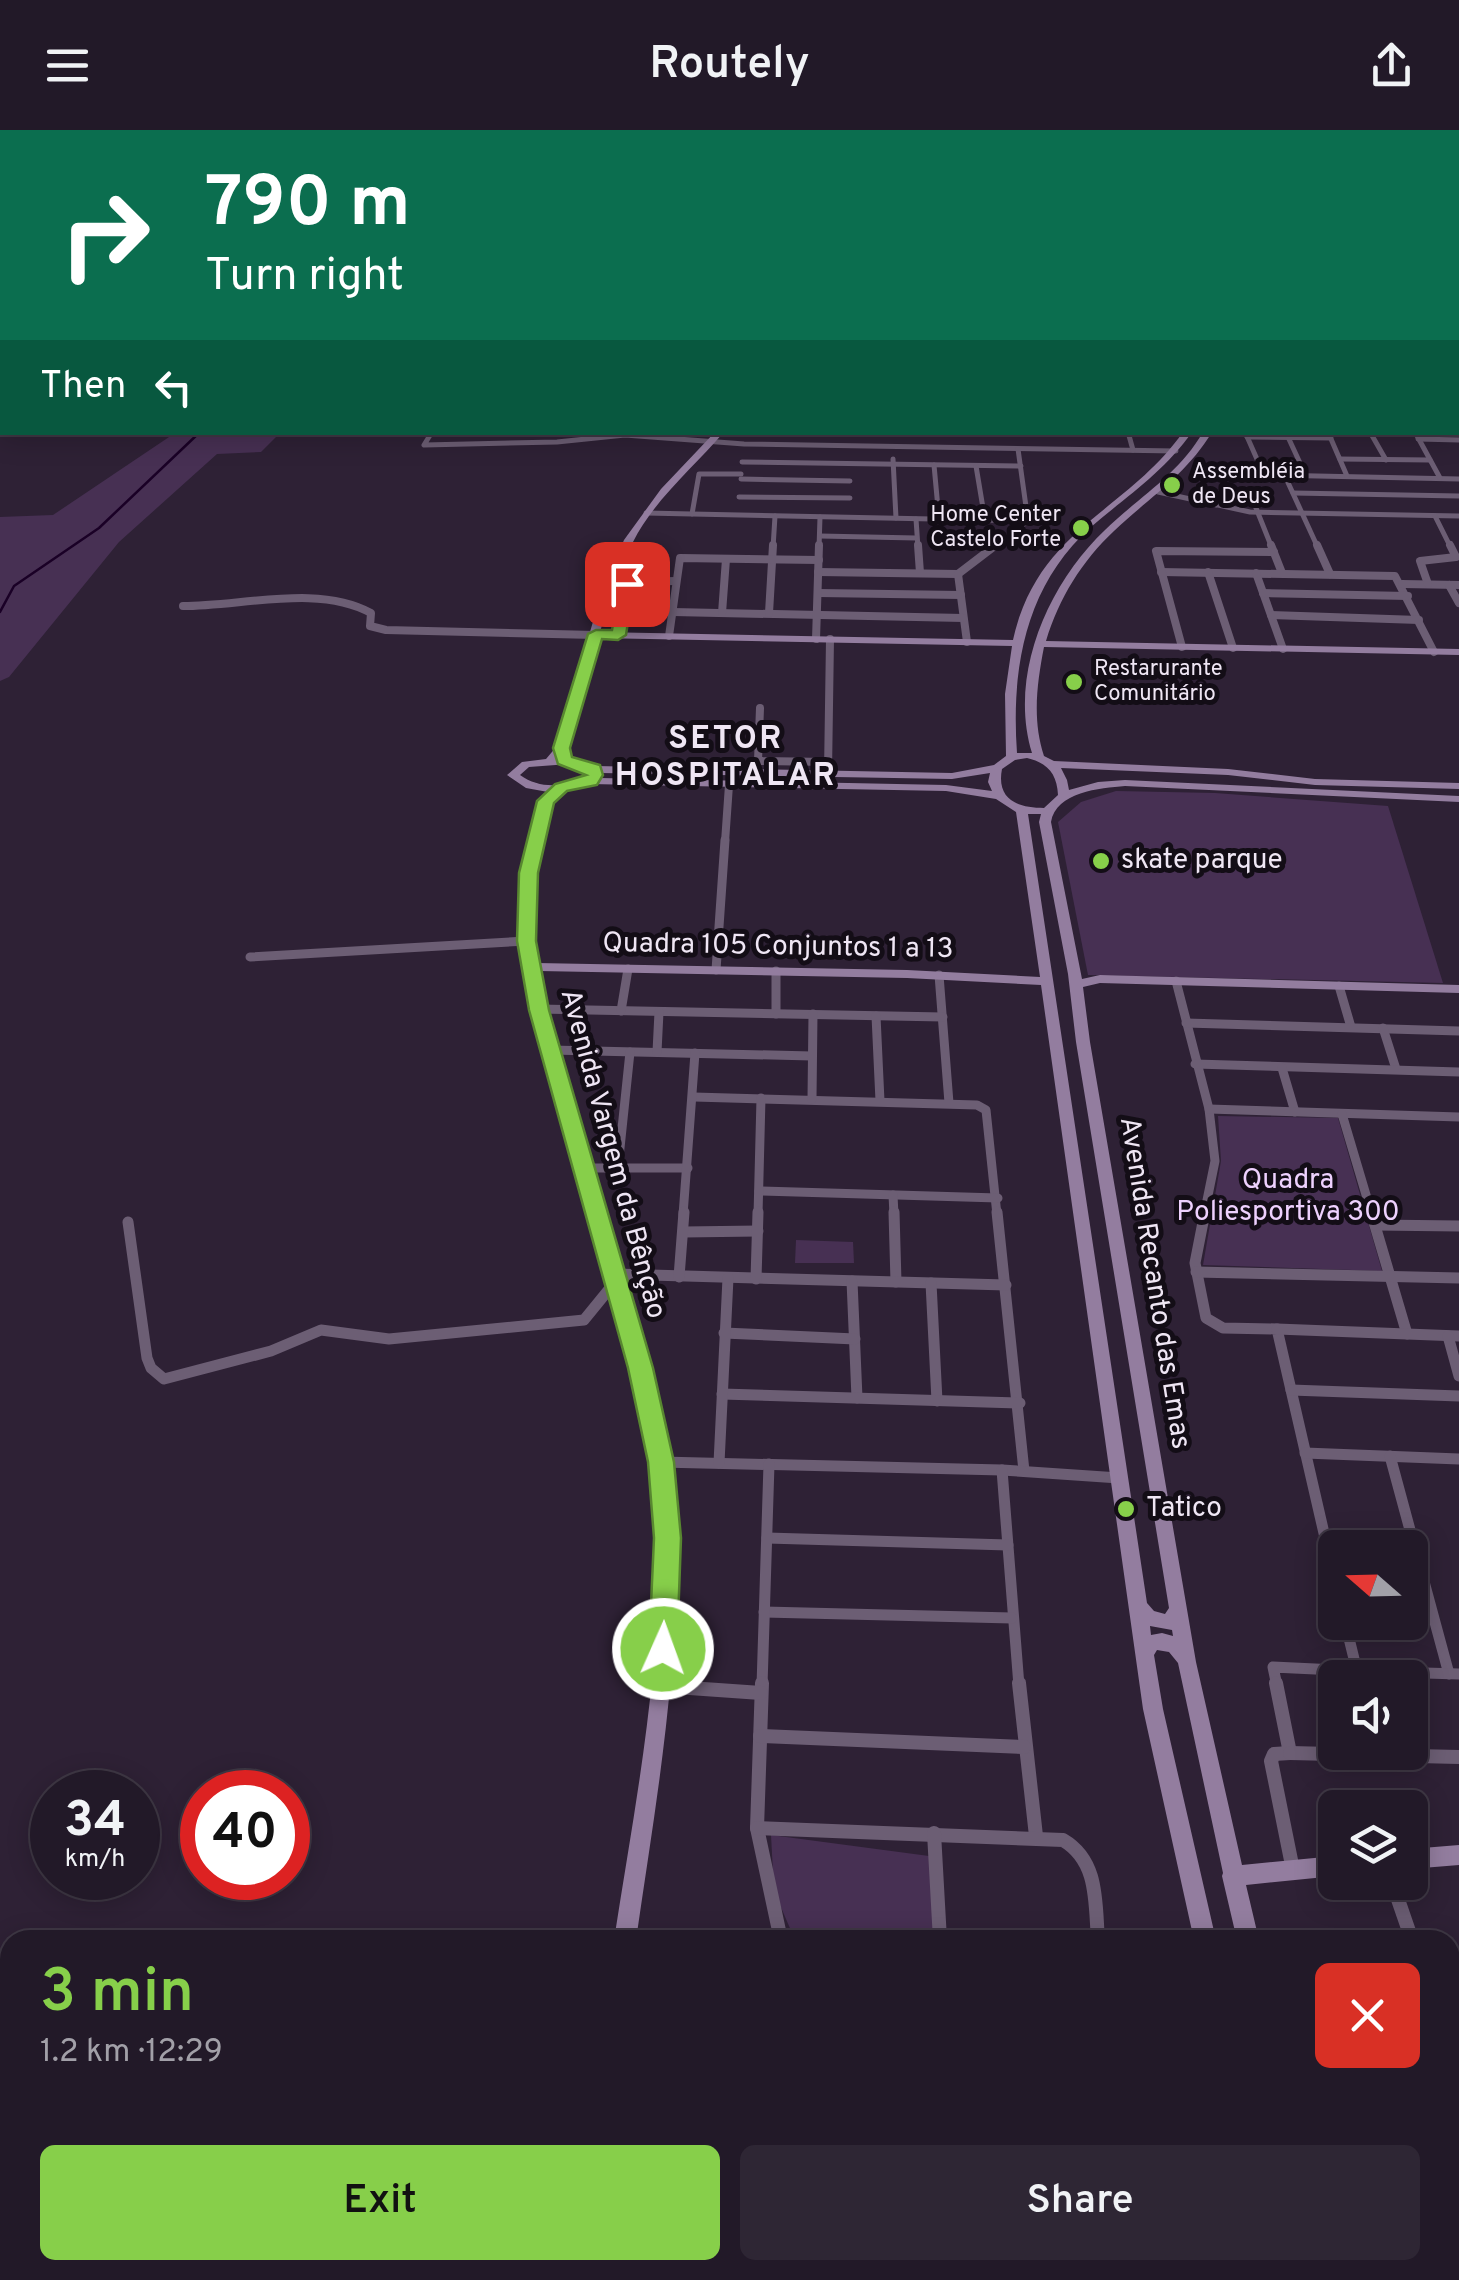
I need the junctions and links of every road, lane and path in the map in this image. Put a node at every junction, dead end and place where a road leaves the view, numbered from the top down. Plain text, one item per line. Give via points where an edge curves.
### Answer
1 (430, 435) edge
2 (625, 435) edge
3 (625, 435) edge
4 (785, 435) edge
5 (881, 435) edge
6 (1003, 435) edge
7 (1129, 435) edge
8 (1186, 435) edge
9 (1206, 435) edge
10 (1246, 435) edge
11 (1330, 435) edge
12 (1372, 435) edge
13 (1416, 436) edge
14 (716, 437) edge
15 (1288, 437) junction
16 (1459, 440) edge
17 (744, 444) junction
18 (785, 444) junction
19 (881, 446) junction
20 (893, 446) junction
21 (1004, 448) junction
22 (1018, 449) junction
23 (1133, 450) junction
24 (1176, 451) junction
25 (1340, 459) junction
26 (1386, 460) junction
27 (1430, 460) junction
28 (742, 462) junction
29 (850, 463) junction
30 (892, 464) junction
31 (934, 465) junction
32 (976, 466) junction
33 (1021, 466) junction
34 (741, 476) junction
35 (1285, 476) junction
36 (1306, 476) junction
37 (1347, 476) junction
38 (1417, 478) junction
39 (1440, 478) junction
40 (1459, 478) edge
41 (850, 481) junction
42 (1158, 492) junction
43 (1130, 493) junction
44 (1293, 493) junction
45 (1390, 495) junction
46 (1426, 495) junction
47 (1459, 496) edge
48 (739, 497) junction
49 (850, 498) junction
50 (1148, 498) junction
51 (1216, 506) junction
52 (1111, 508) junction
53 (1257, 512) junction
54 (646, 513) junction
55 (1303, 513) junction
56 (692, 514) junction
57 (736, 515) junction
58 (1126, 515) junction
59 (1402, 515) junction
60 (776, 516) junction
61 (1435, 516) junction
62 (1459, 516) edge
63 (820, 517) junction
64 (850, 517) junction
65 (896, 518) junction
66 (916, 518) junction
67 (940, 519) junction
68 (985, 520) junction
69 (1028, 521) junction
70 (820, 536) junction
71 (916, 538) junction
72 (1064, 549) junction
73 (1274, 552) junction
74 (1085, 554) junction
75 (726, 558) junction
76 (773, 559) junction
77 (818, 560) junction
78 (1051, 566) junction
79 (1073, 571) junction
80 (818, 572) junction
81 (1161, 572) junction
82 (1208, 572) junction
83 (920, 573) junction
84 (1256, 573) junction
85 (1282, 573) junction
86 (958, 574) junction
87 (1330, 574) junction
88 (676, 581) junction
89 (1402, 584) junction
90 (1428, 584) junction
91 (1454, 585) edge
92 (818, 593) junction
93 (1264, 593) junction
94 (961, 595) junction
95 (1408, 596) junction
96 (1459, 603) edge
97 (184, 606) dead end
98 (673, 612) junction
99 (722, 613) junction
100 (769, 613) junction
101 (818, 614) junction
102 (1271, 616) junction
103 (964, 618) junction
104 (1419, 620) junction
105 (596, 634) junction
106 (618, 635) junction
107 (669, 636) junction
108 (816, 639) junction
109 (830, 639) junction
110 (966, 642) junction
111 (1015, 644) junction
112 (1038, 644) junction
113 (1182, 646) junction
114 (1233, 648) junction
115 (1283, 648) junction
116 (1434, 652) junction
117 (1459, 652) edge
118 (1033, 679) junction
119 (1009, 684) junction
120 (1032, 694) junction
121 (760, 708) dead end
122 (559, 756) junction
123 (1012, 757) junction
124 (1039, 757) junction
125 (1054, 764) junction
126 (828, 767) junction
127 (997, 768) junction
128 (795, 772) junction
129 (592, 775) junction
130 (868, 780) junction
131 (729, 784) junction
132 (793, 786) junction
133 (1459, 786) edge
134 (540, 794) junction
135 (999, 796) junction
136 (1064, 796) junction
137 (1459, 799) edge
138 (1022, 811) junction
139 (1047, 811) junction
140 (526, 941) junction
141 (250, 957) dead end
142 (531, 967) junction
143 (628, 968) junction
144 (716, 970) junction
145 (776, 972) junction
146 (939, 975) junction
147 (1046, 978) junction
148 (1075, 979) junction
149 (1176, 981) junction
150 (1339, 986) junction
151 (1459, 988) edge
152 (1078, 1004) junction
153 (539, 1010) junction
154 (622, 1010) junction
155 (660, 1012) junction
156 (776, 1014) junction
157 (813, 1014) junction
158 (1052, 1015) junction
159 (876, 1016) junction
160 (942, 1017) junction
161 (1082, 1023) junction
162 (1186, 1023) junction
163 (1352, 1027) junction
164 (1383, 1028) junction
165 (1459, 1031) edge
166 (1054, 1040) junction
167 (1083, 1042) junction
168 (551, 1050) junction
169 (630, 1052) junction
170 (657, 1052) junction
171 (694, 1054) junction
172 (812, 1056) junction
173 (1195, 1064) junction
174 (1282, 1068) junction
175 (1396, 1070) junction
176 (1459, 1072) edge
177 (694, 1097) junction
178 (760, 1098) junction
179 (812, 1099) junction
180 (880, 1101) junction
181 (949, 1103) junction
182 (1209, 1109) junction
183 (1295, 1112) junction
184 (1342, 1114) junction
185 (1459, 1117) edge
186 (618, 1166) junction
187 (584, 1168) junction
188 (688, 1168) junction
189 (760, 1192) junction
190 (893, 1196) junction
191 (998, 1198) junction
192 (128, 1222) dead end
193 (1375, 1224) junction
194 (1459, 1226) edge
195 (758, 1231) junction
196 (684, 1232) junction
197 (1196, 1272) junction
198 (1391, 1276) junction
199 (679, 1277) junction
200 (614, 1278) junction
201 (728, 1278) junction
202 (756, 1278) junction
203 (1459, 1278) edge
204 (852, 1282) junction
205 (896, 1282) junction
206 (931, 1283) junction
207 (1006, 1285) junction
208 (1276, 1329) junction
209 (724, 1332) junction
210 (1408, 1334) junction
211 (1453, 1336) edge
212 (855, 1338) junction
213 (1459, 1376) edge
214 (1291, 1390) junction
215 (722, 1394) junction
216 (1459, 1396) edge
217 (858, 1398) junction
218 (937, 1401) junction
219 (1020, 1403) junction
220 (1305, 1453) junction
221 (1390, 1456) junction
222 (1459, 1458) edge
223 (661, 1462) junction
224 (718, 1464) junction
225 (769, 1464) junction
226 (1002, 1470) junction
227 (1024, 1471) junction
228 (1120, 1478) junction
229 (1323, 1530) edge
230 (767, 1538) junction
231 (1008, 1545) junction
232 (1140, 1608) junction
233 (1179, 1608) junction
234 (764, 1612) junction
235 (1012, 1618) junction
236 (1145, 1654) junction
237 (1187, 1662) junction
238 (1318, 1670) edge
239 (1428, 1673) edge
240 (1454, 1674) edge
241 (661, 1686) junction
242 (761, 1693) junction
243 (760, 1736) junction
244 (1024, 1746) junction
245 (1290, 1753) junction
246 (1459, 1757) edge
247 (757, 1828) junction
248 (934, 1833) junction
249 (1036, 1836) junction
250 (1459, 1855) edge
251 (1428, 1858) edge
252 (1318, 1868) edge
253 (1293, 1870) junction
254 (1232, 1876) junction
255 (1398, 1900) edge
256 (625, 1930) edge
257 (779, 1930) edge
258 (939, 1930) edge
259 (1097, 1930) edge
260 (1204, 1930) edge
261 (1246, 1930) edge
262 (1409, 1930) edge

1 - 3 street via 424,446
2 - 14 street
4 - 18 street
5 - 19 street
6 - 21 street
7 - 23 street
8 - 24 main road
9 - 42 main road
10 - 15 street
10 - 35 street via 1264,475
11 - 15 street
11 - 25 street
12 - 26 street
13 - 16 street
13 - 27 street
14 - 17 street
14 - 54 main road
15 - 36 street
17 - 18 street
17 - 28 street
18 - 19 street
19 - 20 street
20 - 21 street
20 - 30 street
21 - 22 street
22 - 23 street
22 - 33 street
23 - 24 street
24 - 43 main road
25 - 26 street
25 - 37 street
26 - 27 street
27 - 39 street
28 - 29 street
28 - 34 street
29 - 30 street
29 - 41 street
30 - 31 street
30 - 65 street
31 - 32 street
31 - 67 street
32 - 33 street
32 - 68 street
33 - 69 street
34 - 41 street
34 - 48 street
34 - 56 street via 699,474
35 - 36 street
35 - 44 street
36 - 37 street
37 - 38 street
38 - 39 street
38 - 46 street
39 - 40 street
41 - 49 street
42 - 50 main road
42 - 51 street
43 - 50 main road
43 - 52 main road
44 - 45 street
44 - 55 street
45 - 46 street
45 - 59 street
46 - 47 street
48 - 49 street
48 - 57 street
49 - 64 street
50 - 58 main road
51 - 53 street
51 - 53 street via 1214,493 1250,492
52 - 58 main road
52 - 72 main road
53 - 55 street
53 - 73 street
54 - 56 street
54 - 105 main road via 616,566
55 - 59 street
55 - 87 street
56 - 57 street
57 - 60 street
58 - 74 main road
59 - 61 street
60 - 63 street
60 - 76 street
61 - 62 street
61 - 90 street via 1456,557 1420,561
63 - 64 street
63 - 70 street
64 - 65 street
65 - 66 street
66 - 67 street
66 - 71 street
67 - 68 street
68 - 69 street
69 - 86 street
70 - 71 street
70 - 77 street
71 - 83 street
72 - 74 main road via 1070,556
72 - 78 main road
73 - 81 street via 1158,550
73 - 85 street
74 - 79 main road
75 - 76 street
75 - 88 street via 681,558
75 - 99 street
76 - 77 street
76 - 100 street
77 - 80 street
78 - 79 main road
78 - 111 main road
79 - 112 main road
80 - 83 street
80 - 92 street
81 - 82 street
81 - 113 street
82 - 84 street
82 - 114 street
83 - 86 street
84 - 85 street
84 - 93 street
85 - 87 street
86 - 94 street
87 - 89 street via 1392,576
88 - 98 street
88 - 106 street via 628,582
89 - 90 street
89 - 95 street
90 - 91 street
91 - 96 street
92 - 94 street
92 - 101 street
93 - 95 street
93 - 102 street
94 - 103 street
95 - 104 street
97 - 105 street via 303,597 362,608 371,614 370,626 386,630
98 - 99 street
98 - 107 street
99 - 100 street
100 - 101 street
101 - 103 street
101 - 108 street
102 - 104 street
102 - 115 street
103 - 110 street
104 - 116 street
105 - 106 main road
105 - 122 main road
106 - 107 main road
107 - 108 main road
108 - 109 main road
109 - 110 main road
109 - 126 street
110 - 111 main road
111 - 119 main road
112 - 113 main road
112 - 118 main road
113 - 114 main road
114 - 115 main road
115 - 116 main road
116 - 117 main road
118 - 119 main road
118 - 120 main road
119 - 120 main road
119 - 123 main road
120 - 124 main road
121 - 126 street via 758,761
122 - 129 main road
122 - 134 main road, Avenida Vargem da Bênção via 514,770 516,779
123 - 124 main road
123 - 127 main road
124 - 125 main road
125 - 133 main road
125 - 136 main road via 1064,778
126 - 128 main road
126 - 130 main road
127 - 130 main road
127 - 135 main road
128 - 129 main road
128 - 132 main road
129 - 131 main road
129 - 134 main road
130 - 132 main road
130 - 135 main road
131 - 132 main road
131 - 144 street
134 - 140 main road, Avenida Vargem da Bênção
135 - 138 main road
136 - 137 main road via 1125,782
136 - 139 main road
138 - 139 main road
138 - 147 main road
139 - 148 main road, Avenida Recanto das Emas
140 - 141 street
140 - 142 main road, Avenida Vargem da Bênção
142 - 143 main road, Quadra 105 Conjuntos 1 a 13
142 - 153 main road, Avenida Vargem da Bênção
143 - 144 main road, Quadra 105 Conjuntos 1 a 13
143 - 154 street
144 - 145 main road, Quadra 105 Conjuntos 1 a 13
145 - 146 main road, Quadra 105 Conjuntos 1 a 13
145 - 156 street
146 - 147 main road, Quadra 105 Conjuntos 1 a 13
146 - 160 street
147 - 158 main road
148 - 149 main road
148 - 152 main road, Avenida Recanto das Emas
149 - 150 main road
149 - 162 street
150 - 151 main road
150 - 163 street
152 - 158 main road
152 - 161 main road, Avenida Recanto das Emas
153 - 154 street
153 - 168 main road, Avenida Vargem da Bênção
154 - 155 street
155 - 156 street
155 - 170 street
156 - 157 street
157 - 159 street
157 - 172 street
158 - 161 main road via 1064,1029
158 - 166 main road
159 - 160 street
159 - 180 street
160 - 181 street
161 - 167 main road, Avenida Recanto das Emas
162 - 163 street
162 - 173 street
163 - 164 street
164 - 165 street
164 - 175 street
166 - 167 main road
166 - 228 main road
167 - 233 main road, Avenida Recanto das Emas
168 - 169 street
168 - 187 main road, Avenida Vargem da Bênção
169 - 170 street
169 - 186 street
170 - 171 street
171 - 172 street
171 - 177 street
172 - 179 street
173 - 174 street
173 - 182 street
174 - 175 street
174 - 183 street
175 - 176 street
177 - 178 street
177 - 188 street
178 - 179 street
178 - 189 street
179 - 180 street
180 - 181 street
181 - 191 street via 977,1105 988,1114
182 - 183 street
182 - 197 street via 1215,1161
183 - 184 street
184 - 185 street
184 - 193 street
186 - 187 street
186 - 188 street
187 - 200 main road, Avenida Vargem da Bênção
188 - 196 street
189 - 190 street
189 - 195 street
190 - 191 street
190 - 205 street
191 - 207 street
192 - 200 street via 147,1358 164,1379 271,1351 321,1330 388,1339 584,1320
193 - 194 street
193 - 198 street
195 - 196 street
195 - 202 street
196 - 199 street
197 - 198 street
197 - 208 street via 1208,1321 1223,1328
198 - 203 street
198 - 210 street
199 - 200 street
199 - 201 street
200 - 223 main road, Avenida Vargem da Bênção
201 - 202 street
201 - 209 street
202 - 204 street
204 - 205 street
204 - 212 street
205 - 206 street
206 - 207 street
206 - 218 street
207 - 219 street
208 - 210 street
208 - 214 street
209 - 212 street
209 - 215 street
210 - 211 street
211 - 213 street
212 - 217 street
214 - 216 street
214 - 220 street
215 - 217 street
215 - 224 street
217 - 218 street
218 - 219 street
219 - 227 street
220 - 221 street
220 - 229 street
221 - 222 street
221 - 240 street
223 - 224 street
223 - 241 main road, Avenida Vargem da Bênção via 667,1538
224 - 225 street
225 - 226 street
225 - 230 street
226 - 227 street
226 - 231 street
227 - 228 street
228 - 232 main road
230 - 231 street
230 - 234 street
231 - 235 street
232 - 233 main road via 1145,1617 1170,1623
232 - 236 main road
233 - 237 main road, Avenida Recanto das Emas
234 - 235 street
234 - 242 street
235 - 244 street
236 - 237 main road via 1152,1643 1169,1642
236 - 260 main road
237 - 254 main road, Avenida Recanto das Emas
238 - 245 street via 1273,1668
239 - 240 street
241 - 242 street
241 - 256 main road, Avenida Vargem da Bênção
242 - 243 street
243 - 244 street
243 - 247 street
244 - 249 street
245 - 246 street
245 - 253 street via 1270,1760
247 - 248 street
247 - 257 street
248 - 249 street
248 - 258 street
249 - 259 street via 1063,1840 1084,1854
250 - 251 main road
252 - 253 main road
253 - 254 main road
254 - 261 main road, Avenida Recanto das Emas
255 - 262 street

